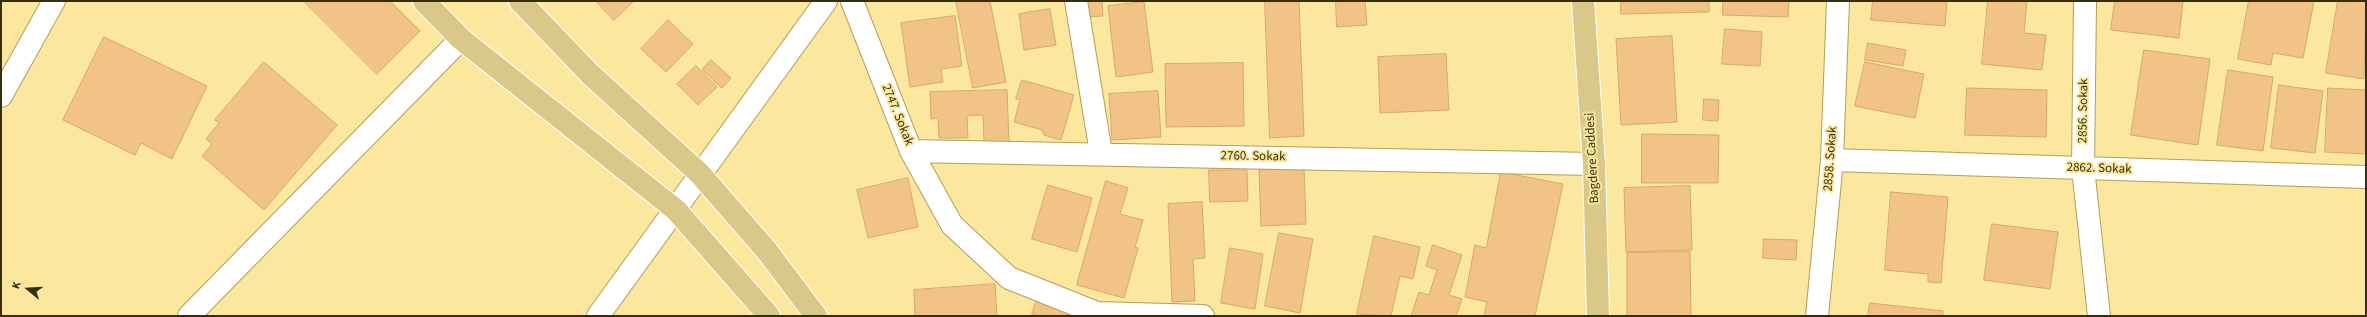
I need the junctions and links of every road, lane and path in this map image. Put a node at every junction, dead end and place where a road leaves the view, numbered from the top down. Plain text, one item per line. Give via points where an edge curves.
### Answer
1 (54, 1) edge
2 (424, 1) edge
3 (520, 1) edge
4 (826, 1) edge
5 (852, 1) edge
6 (1076, 1) edge
7 (1583, 1) edge
8 (1838, 1) edge
9 (2085, 1) edge
10 (461, 39) junction
11 (1, 96) edge
12 (911, 151) junction
13 (1101, 153) junction
14 (1832, 160) junction
15 (1594, 164) junction
16 (2083, 168) junction
17 (700, 174) junction
18 (2366, 177) edge
19 (676, 210) junction
20 (1097, 314) edge
21 (189, 316) edge
22 (598, 316) edge
23 (769, 316) edge
24 (816, 316) edge
25 (1203, 316) edge
26 (1598, 316) edge
27 (1818, 316) edge
28 (2099, 316) edge

1 - 11 street
2 - 10 main road
3 - 17 main road via 590,74
4 - 17 street
5 - 12 street, 2747. Sokak
6 - 13 street
7 - 15 main road, Bagdere Caddesi
8 - 14 street, 2858. Sokak
9 - 16 street, 2856. Sokak
10 - 19 main road
10 - 21 street
12 - 13 street, 2760. Sokak
12 - 20 street, 2747. Sokak via 952,225 1010,278
13 - 15 street, 2760. Sokak
14 - 16 street, 2862. Sokak
14 - 27 street, 2858. Sokak
15 - 26 main road, Bagdere Caddesi
16 - 18 street, 2862. Sokak
16 - 28 street, 2856. Sokak
17 - 19 street
17 - 24 main road via 767,251
19 - 22 street
19 - 23 main road
20 - 25 street

